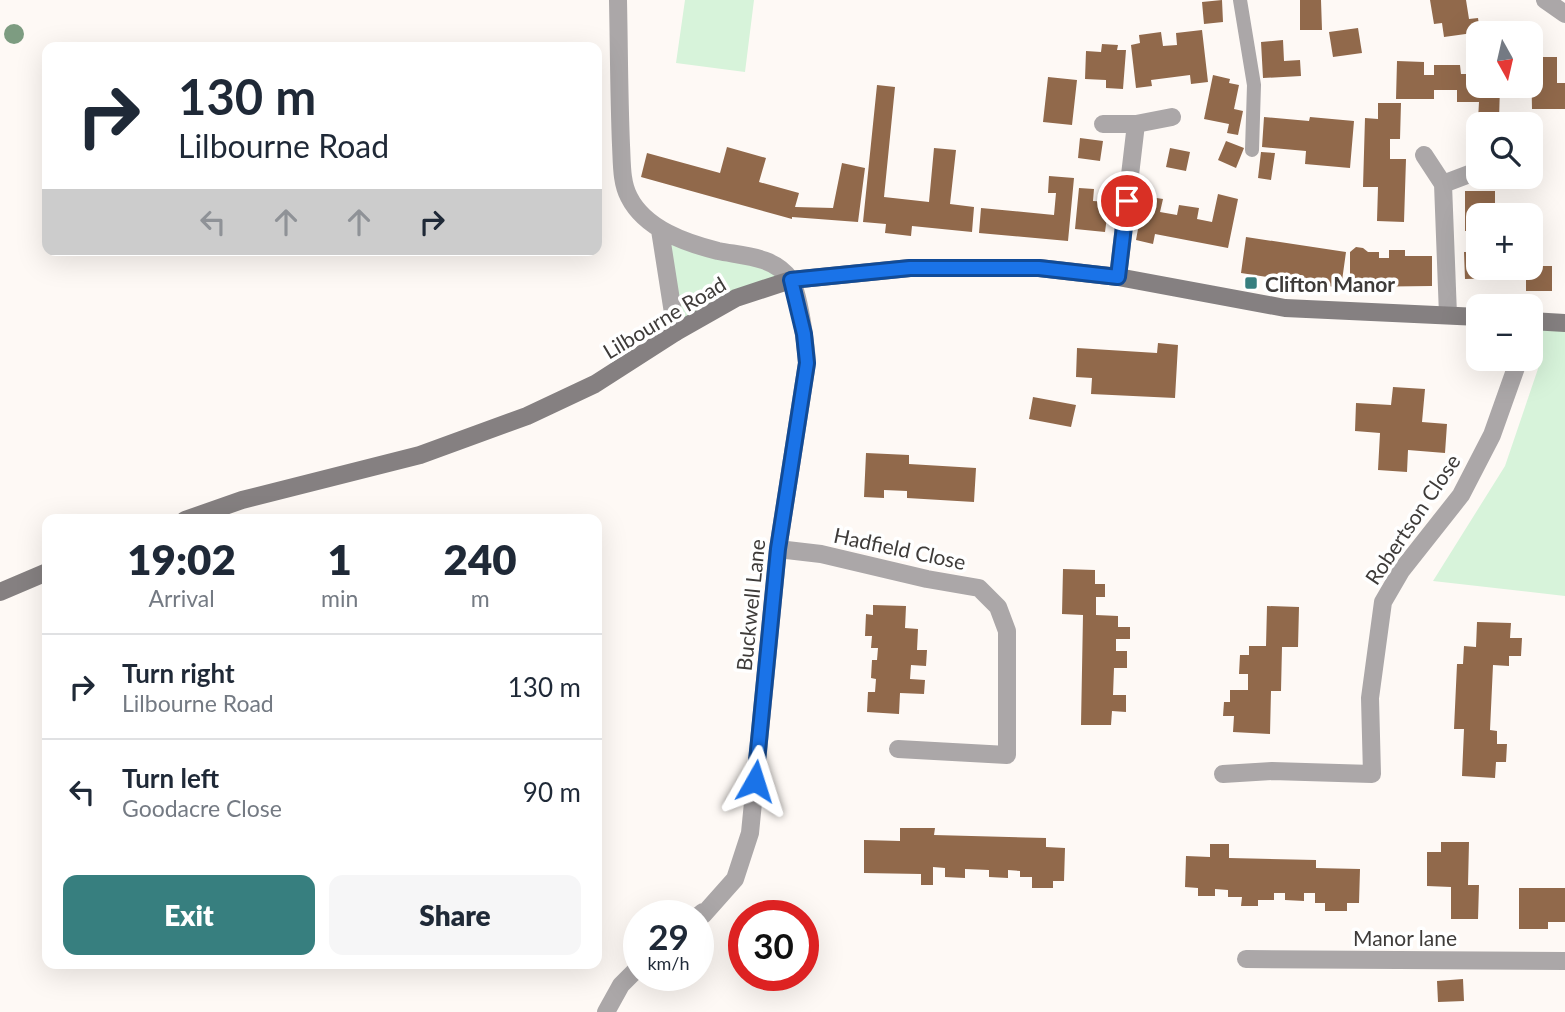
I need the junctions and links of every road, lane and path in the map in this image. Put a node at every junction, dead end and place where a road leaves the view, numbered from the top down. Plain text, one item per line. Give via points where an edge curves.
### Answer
1 (618, 0) edge
2 (1240, 0) edge
3 (1545, 0) edge
4 (1565, 15) edge
5 (1172, 117) dead end
6 (1103, 124) dead end
7 (1136, 124) junction
8 (1252, 150) dead end
9 (1424, 155) dead end
10 (1466, 175) edge
11 (1443, 184) junction
12 (660, 230) junction
13 (1118, 277) junction
14 (791, 280) junction
15 (1448, 315) junction
16 (1466, 316) edge
17 (1543, 323) edge
18 (1565, 323) edge
19 (676, 332) junction
20 (1515, 371) edge
21 (201, 514) edge
22 (778, 549) junction
23 (42, 574) edge
24 (0, 592) edge
25 (898, 749) dead end
26 (1223, 774) dead end
27 (714, 903) edge
28 (1246, 959) dead end
29 (1565, 961) edge
30 (623, 983) edge
31 (606, 1012) edge

1 - 12 street via 623,173 637,210
2 - 8 lane via 1254,85
3 - 4 street
5 - 7 street
6 - 7 street
7 - 13 street
9 - 11 street
10 - 11 street
11 - 15 street
12 - 14 street via 715,250 770,261
12 - 19 street
13 - 14 street, Lilbourne Road via 1039,268 910,268
13 - 15 street, Lilbourne Road via 1285,308
14 - 19 street, Lilbourne Road via 736,298
14 - 22 street, Buckwell Lane via 807,363
15 - 16 street, Lilbourne Road
17 - 18 street
19 - 21 street, Lilbourne Road via 595,384 527,416 420,455
20 - 26 street, Robertson Close via 1492,435 1461,495 1401,571 1383,602 1370,698 1371,774
22 - 25 street, Hadfield Close via 979,588 998,607 1007,631 1007,755
22 - 27 street, Buckwell Lane via 750,833 735,879
23 - 24 street
28 - 29 street, Manor lane
30 - 31 street

